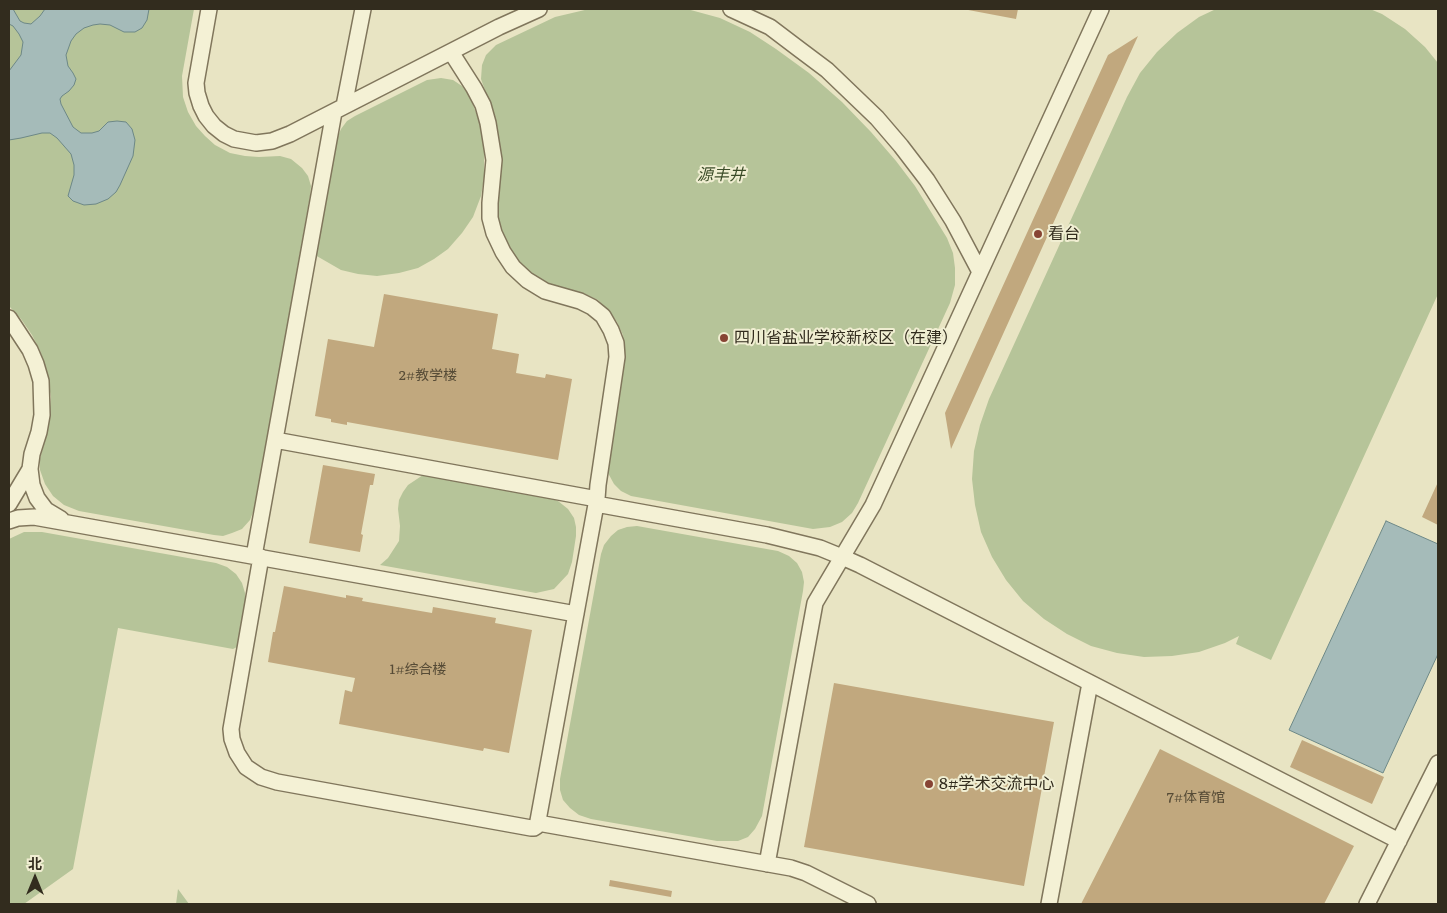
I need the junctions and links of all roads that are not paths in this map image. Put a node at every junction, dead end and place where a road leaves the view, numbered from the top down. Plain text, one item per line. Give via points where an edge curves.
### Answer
1 (208, 9) edge
2 (362, 9) edge
3 (539, 9) edge
4 (731, 9) edge
5 (1101, 9) edge
6 (451, 52) junction
7 (339, 109) junction
8 (980, 272) junction
9 (9, 318) edge
10 (275, 440) junction
11 (30, 469) junction
12 (597, 501) junction
13 (9, 504) edge
14 (9, 521) edge
15 (68, 522) junction
16 (258, 557) junction
17 (842, 557) junction
18 (576, 614) junction
19 (1090, 683) junction
20 (1438, 763) edge
21 (538, 823) junction
22 (1399, 841) junction
23 (767, 864) junction
24 (841, 898) edge
25 (868, 904) edge
26 (1049, 904) edge
27 (1367, 904) edge

1 - 7 lane via 196,83 206,116 224,134 244,142 272,141
2 - 7 lane
3 - 6 lane
4 - 8 lane via 770,27 799,48 877,118 927,180
5 - 8 lane
6 - 7 lane
6 - 12 lane via 483,105 488,123 494,160 490,218 503,252 513,267 533,284 545,291 580,300 597,311 603,316 616,343 617,357
7 - 10 lane
8 - 17 lane via 873,506
9 - 11 lane via 30,350 41,382 42,415
10 - 12 lane
10 - 16 lane
11 - 13 lane
11 - 15 lane via 37,498 46,510
12 - 17 lane via 766,535 820,548
12 - 18 lane
14 - 15 lane via 34,517
15 - 16 lane
16 - 18 lane
16 - 21 lane via 231,729 237,753 246,767 260,777 276,782 531,828
17 - 19 lane
17 - 23 lane via 815,602
18 - 21 lane
19 - 22 lane
19 - 26 lane
20 - 22 lane
21 - 23 lane
22 - 27 lane
23 - 24 lane via 806,873
24 - 25 lane

